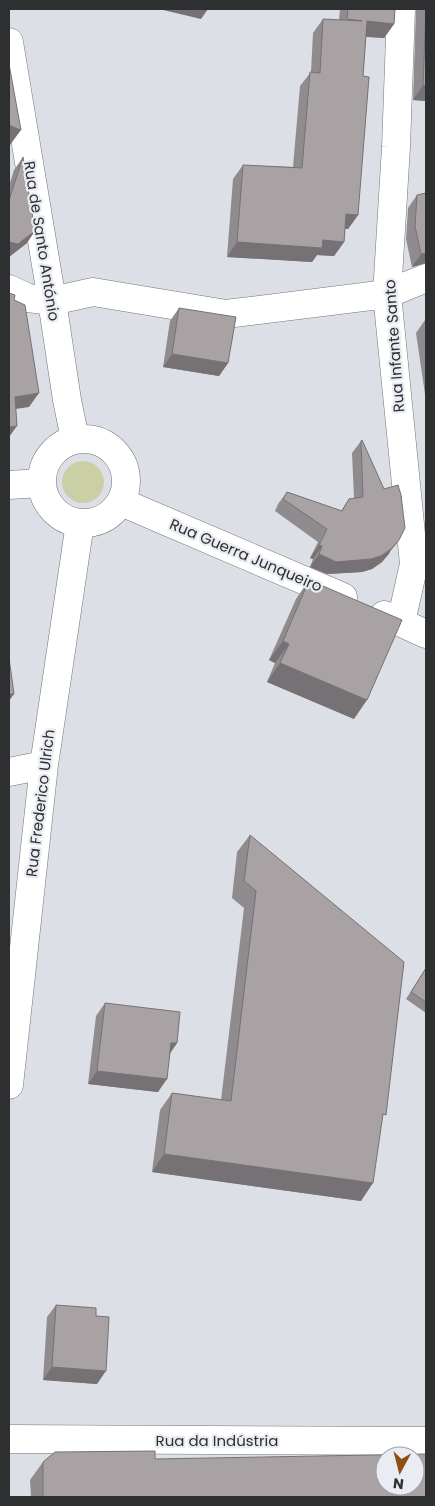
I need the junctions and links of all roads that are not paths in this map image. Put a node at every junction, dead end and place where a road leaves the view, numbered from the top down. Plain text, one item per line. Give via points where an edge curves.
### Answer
1 (401, 9) edge
2 (9, 42) edge
3 (426, 278) edge
4 (9, 289) edge
5 (387, 294) junction
6 (52, 301) junction
7 (75, 439) junction
8 (41, 483) junction
9 (9, 485) edge
10 (121, 502) junction
11 (80, 523) junction
12 (401, 622) junction
13 (426, 634) edge
14 (44, 765) junction
15 (9, 772) edge
16 (9, 1085) edge
17 (9, 1439) edge
18 (426, 1441) edge

1 - 5 street, Rua Infante Santo
2 - 6 street, Rua de Santo António
3 - 5 street
4 - 6 street via 28,298
5 - 6 street via 226,314 93,292
5 - 12 street, Rua Infante Santo via 414,564
6 - 7 street, Rua de Santo António
7 - 8 street via 54,450 44,466
7 - 10 street via 99,441 118,455 126,478
8 - 9 street
8 - 11 street via 49,506 68,521
10 - 11 street via 104,518
10 - 12 street, Rua Guerra Junqueiro
11 - 14 street, Rua Frederico Ulrich
12 - 13 street, Rua Guerra Junqueiro
14 - 15 street
14 - 16 street, Rua Frederico Ulrich
17 - 18 street, Rua da Indústria

